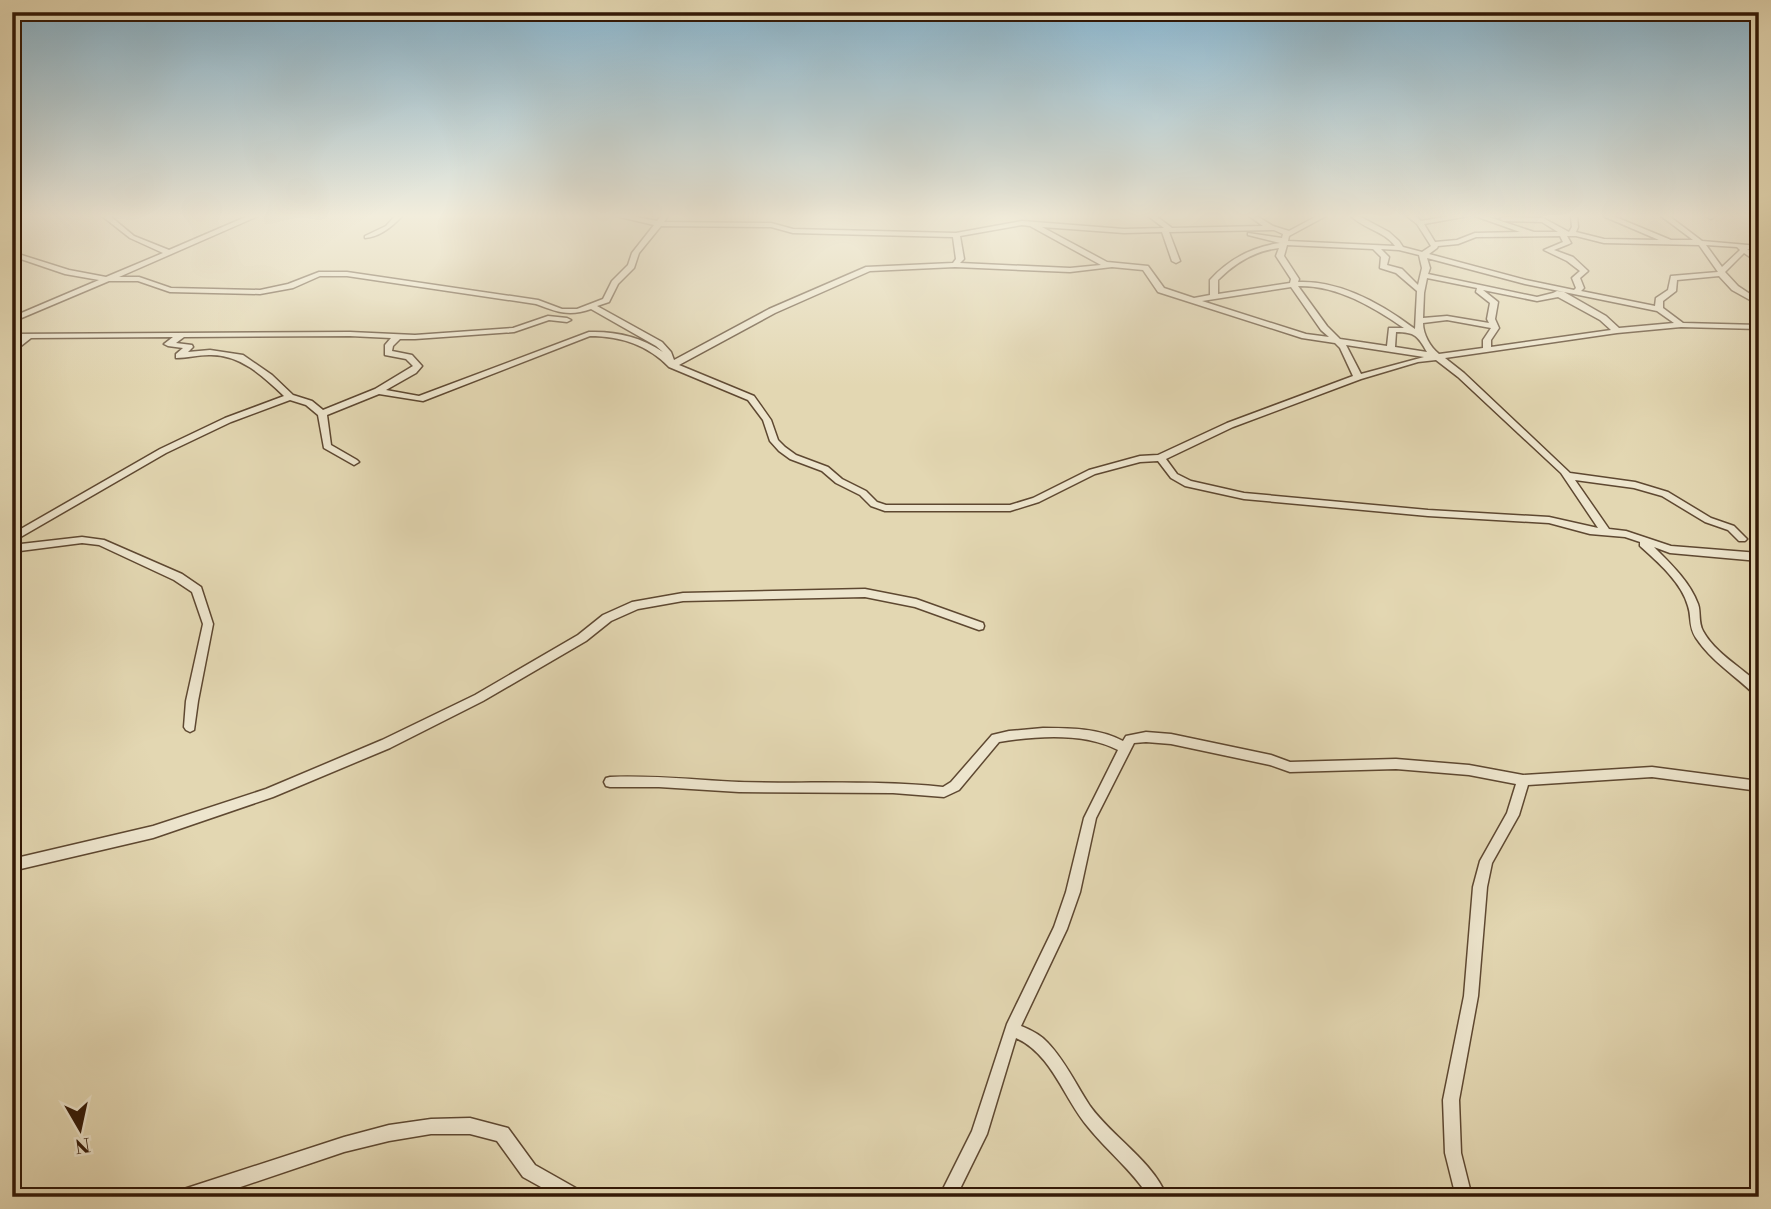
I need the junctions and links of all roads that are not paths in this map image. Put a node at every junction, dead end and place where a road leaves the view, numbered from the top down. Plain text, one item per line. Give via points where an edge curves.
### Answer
1 (80, 272) edge
2 (121, 272) edge
3 (625, 272) edge
4 (861, 272) edge
5 (1147, 272) edge
6 (1222, 272) edge
7 (1291, 272) edge
8 (1401, 272) edge
9 (1489, 272) edge
10 (1582, 272) edge
11 (1722, 273) joint
12 (1425, 275) joint
13 (106, 279) junction
14 (1525, 282) junction
15 (1294, 284) junction
16 (1477, 288) junction
17 (1421, 291) junction
18 (1577, 291) junction
19 (1561, 294) junction
20 (1214, 297) junction
21 (1192, 300) junction
22 (1759, 303) edge
23 (593, 307) junction
24 (1659, 309) junction
25 (12, 320) edge
26 (1420, 321) junction
27 (573, 325) junction
28 (1681, 325) junction
29 (1495, 326) junction
30 (1759, 327) edge
31 (1412, 330) junction
32 (1617, 331) junction
33 (12, 336) edge
34 (29, 336) junction
35 (181, 336) junction
36 (397, 337) junction
37 (1421, 337) junction
38 (1335, 340) junction
39 (1391, 348) junction
40 (1486, 350) junction
41 (12, 351) edge
42 (1437, 357) junction
43 (672, 365) junction
44 (1358, 377) junction
45 (378, 391) junction
46 (290, 397) junction
47 (323, 414) junction
48 (1160, 457) junction
49 (354, 462) dead end
50 (1569, 476) junction
51 (1605, 531) junction
52 (12, 539) edge
53 (1742, 539) dead end
54 (1640, 540) junction
55 (12, 549) edge
56 (1759, 557) edge
57 (979, 626) dead end
58 (1759, 692) edge
59 (190, 727) dead end
60 (1124, 747) junction
61 (1523, 780) junction
62 (610, 782) dead end
63 (1759, 786) edge
64 (12, 865) edge
65 (1012, 1029) junction
66 (184, 1197) edge
67 (575, 1197) edge
68 (947, 1197) edge
69 (1159, 1197) edge
70 (1464, 1197) edge

1 - 13 street
2 - 13 street
3 - 23 street via 610,295
4 - 43 street via 772,311
5 - 21 street via 1161,290
6 - 20 street via 1214,280
7 - 15 street
8 - 17 street
9 - 14 street
10 - 18 street via 1576,278
11 - 22 street
11 - 24 street via 1674,278 1672,291 1659,300
12 - 16 street
12 - 17 street
13 - 25 street
13 - 27 street via 139,279 170,290 249,292 290,286 320,274 352,275 538,302
14 - 18 street
14 - 19 street
15 - 20 street
15 - 31 street via 1310,283 1364,300
15 - 38 street
16 - 19 street via 1538,299
16 - 29 street via 1493,300 1491,321
17 - 26 street
18 - 24 street
19 - 32 street
20 - 21 street
21 - 38 street via 1305,336
23 - 27 street
23 - 43 street via 659,344
24 - 28 street
26 - 29 street via 1447,318
26 - 37 street
27 - 36 street via 542,318 514,330
27 - 43 street via 656,350
27 - 45 street via 533,358 420,399
28 - 30 street
28 - 32 street
29 - 40 street
31 - 37 street
31 - 39 street via 1392,330
32 - 40 street
33 - 34 street
34 - 35 street
34 - 41 street
35 - 36 street
35 - 46 street via 168,344 189,347 179,356 210,352 240,357
36 - 45 street via 388,353 410,356 418,366
37 - 42 street
38 - 39 street
38 - 44 street via 1344,347
39 - 42 street
40 - 42 street
42 - 44 street
42 - 50 street
43 - 48 street via 751,397 782,449 825,469 885,508 1010,508 1092,472
44 - 48 street
45 - 47 street
46 - 47 street
46 - 52 street via 163,451
47 - 49 street via 327,446
48 - 51 street via 1174,476 1188,484 1244,496 1549,520
50 - 51 street
50 - 53 street via 1665,494 1731,528
51 - 54 street
54 - 56 street via 1670,549
54 - 58 street via 1690,599 1692,621 1702,638
55 - 59 street via 101,542 197,590 208,624
57 - 64 street via 916,603 865,593 654,600 607,618 582,638 427,725 269,793 152,832
60 - 61 street via 1132,738 1157,737 1290,767 1396,764
60 - 62 street via 1090,736 1031,733 996,738 955,786 944,792
60 - 65 street via 1090,818 1060,929
61 - 63 street via 1652,772
61 - 70 street via 1513,816 1496,840 1480,887 1471,996 1451,1100 1453,1153
65 - 68 street via 979,1134
65 - 69 street via 1032,1036 1045,1050 1095,1124 1137,1163
66 - 67 street via 396,1131 459,1125 502,1134 537,1178

